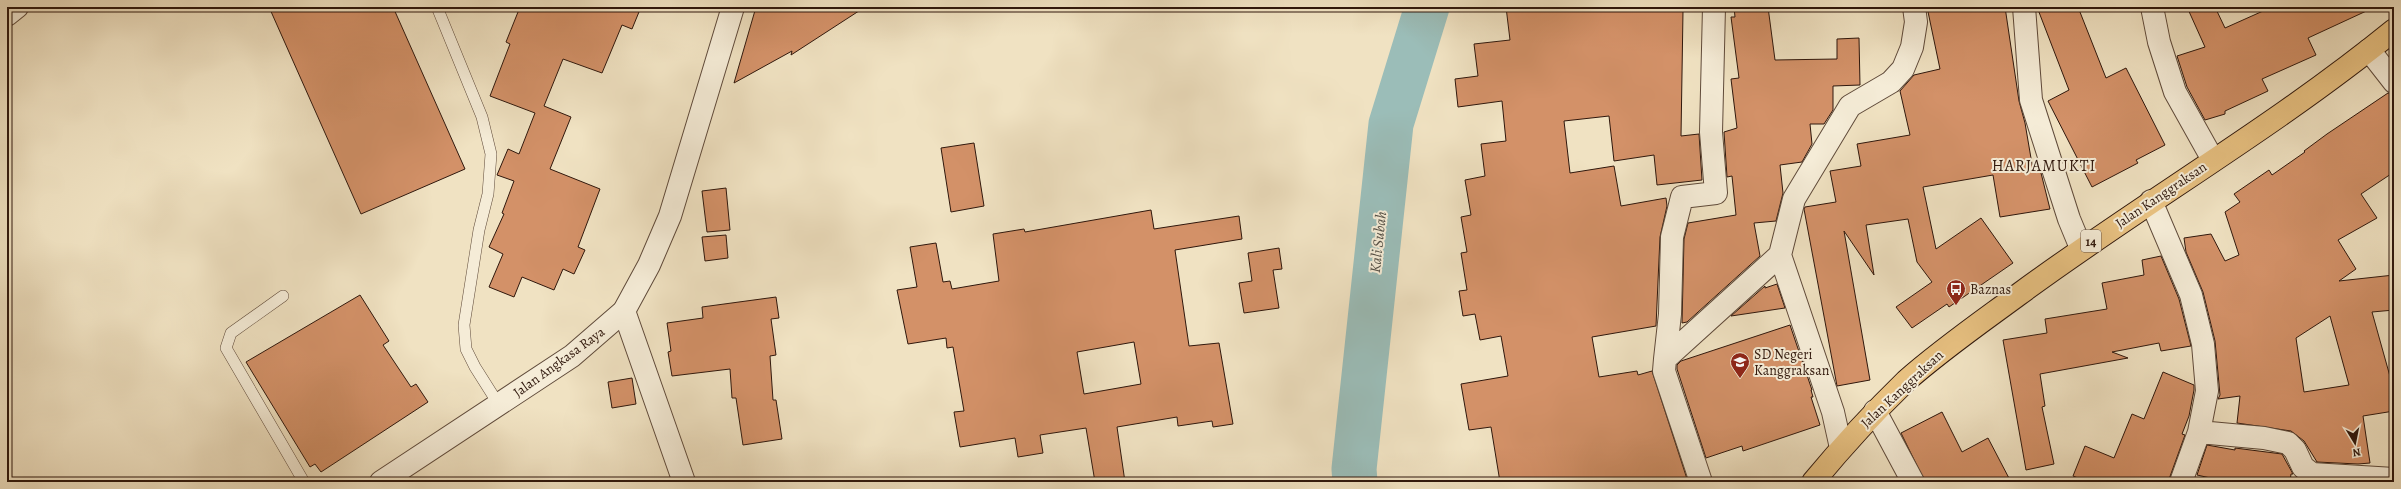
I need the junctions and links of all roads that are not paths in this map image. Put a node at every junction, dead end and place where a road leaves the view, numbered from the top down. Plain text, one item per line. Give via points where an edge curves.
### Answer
1 (16, 7) edge
2 (437, 7) edge
3 (733, 7) edge
4 (1714, 7) edge
5 (1914, 7) edge
6 (2024, 7) edge
7 (2152, 7) edge
8 (7, 15) edge
9 (2394, 30) edge
10 (2369, 50) junction
11 (2394, 82) edge
12 (2213, 160) junction
13 (2151, 201) junction
14 (2082, 248) junction
15 (1780, 255) junction
16 (282, 296) dead end
17 (624, 311) junction
18 (1665, 359) junction
19 (499, 405) junction
20 (1875, 412) junction
21 (2199, 432) junction
22 (1841, 448) junction
23 (2394, 479) edge
24 (304, 482) edge
25 (381, 482) edge
26 (684, 482) edge
27 (1701, 482) edge
28 (1813, 482) edge
29 (1913, 482) edge
30 (2181, 482) edge

1 - 8 street
2 - 19 lane via 482,117 491,154 488,194 479,230 464,325 466,349
3 - 17 street, Jalan Angkasa Raya via 670,216 649,265
4 - 18 street via 1711,132 1716,193 1682,197 1672,237 1670,314
5 - 15 street via 1916,22 1912,46 1903,69 1891,82 1850,106 1794,199
6 - 14 street via 2031,100 2069,219
7 - 12 street via 2174,92
9 - 10 highway, Jalan Kanggraksan / 14
10 - 11 street
10 - 12 highway, Jalan Kanggraksan / 14
12 - 13 highway, Jalan Kanggraksan / 14
13 - 14 highway, Jalan Kanggraksan / 14
13 - 21 street via 2191,295 2203,344 2207,391
14 - 20 highway, Jalan Kanggraksan / 14 via 1948,347
15 - 18 street
15 - 22 street via 1833,412
16 - 24 lane via 231,333 226,348
17 - 19 street, Jalan Angkasa Raya via 572,356
17 - 26 street
18 - 27 street via 1664,370
19 - 25 street, Jalan Angkasa Raya
20 - 22 highway, Jalan Kanggraksan / 14
20 - 29 street
21 - 23 street via 2264,438 2288,443 2303,467 2312,474
21 - 30 street
22 - 28 highway, Jalan Kanggraksan / 14

